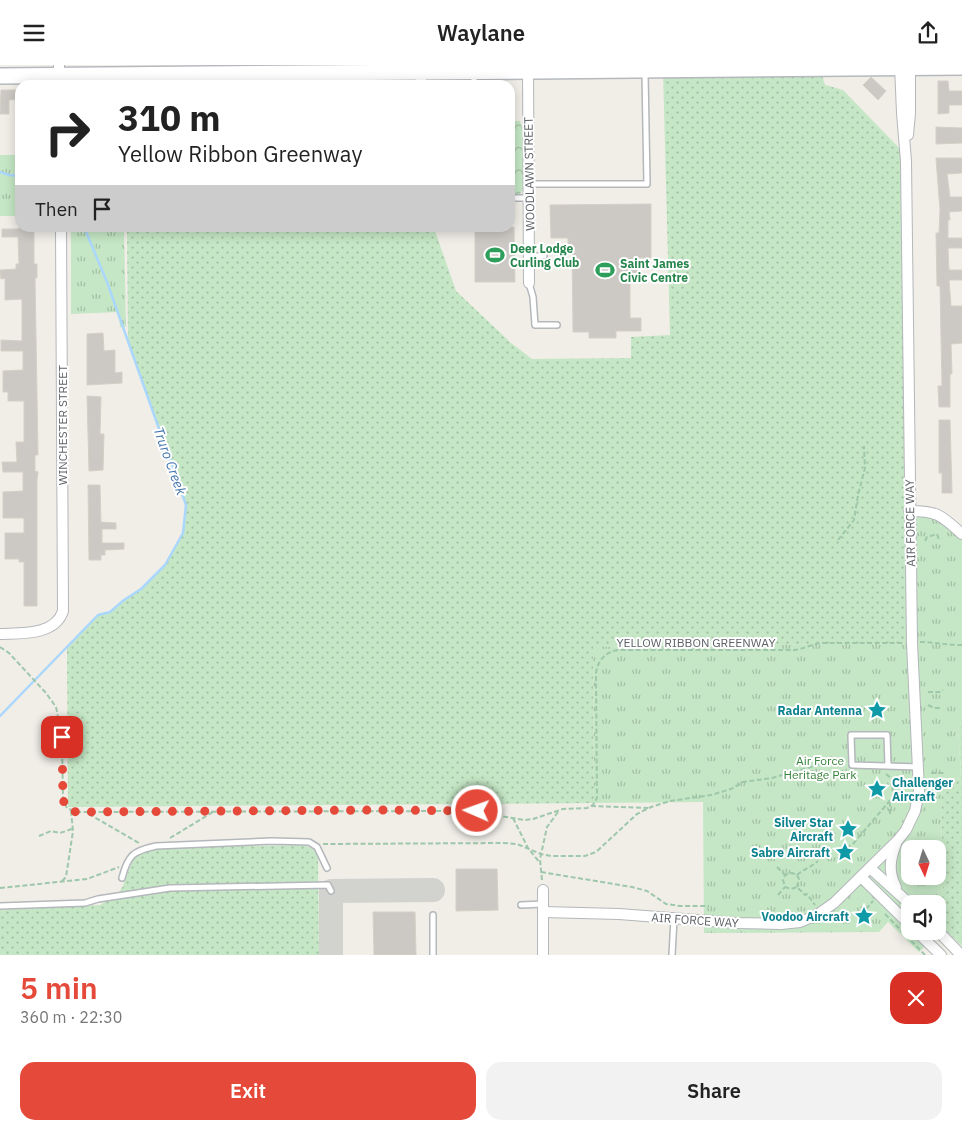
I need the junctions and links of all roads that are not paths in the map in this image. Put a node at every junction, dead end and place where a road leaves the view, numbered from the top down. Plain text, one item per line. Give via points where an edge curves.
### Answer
1 (767, 67) edge
2 (905, 67) edge
3 (962, 67) edge
4 (528, 68) edge
5 (645, 68) edge
6 (314, 69) edge
7 (193, 73) edge
8 (420, 74) edge
9 (59, 75) edge
10 (0, 76) edge
11 (474, 78) edge
12 (364, 79) edge
13 (529, 184) junction
14 (515, 198) edge
15 (529, 198) junction
16 (60, 232) edge
17 (530, 256) junction
18 (544, 256) dead end
19 (530, 283) joint
20 (557, 325) dead end
21 (909, 511) junction
22 (962, 534) edge
23 (0, 634) edge
24 (888, 766) junction
25 (919, 767) junction
26 (898, 840) junction
27 (327, 868) dead end
28 (870, 868) junction
29 (861, 877) junction
30 (122, 878) dead end
31 (543, 890) road end
32 (331, 891) dead end
33 (897, 891) junction
34 (901, 895) edge
35 (521, 905) dead end
36 (0, 906) edge
37 (543, 908) junction
38 (432, 915) dead end
39 (901, 916) edge
40 (674, 919) junction
41 (946, 939) edge
42 (925, 940) edge
43 (433, 955) edge
44 (543, 955) edge
45 (672, 955) edge
46 (941, 955) edge
47 (961, 955) edge

1 - 2 main road
1 - 5 main road
2 - 3 main road
2 - 21 street, AIR FORCE WAY
4 - 5 main road
4 - 11 main road
4 - 13 street, WOODLAWN STREET
5 - 13 lane via 647,184
6 - 7 main road
6 - 12 main road
7 - 9 main road via 123,78
8 - 11 main road
8 - 12 main road
9 - 10 main road
13 - 15 street, WOODLAWN STREET
14 - 15 lane
15 - 17 street, WOODLAWN STREET
16 - 23 street, WINCHESTER STREET via 63,609 57,622 44,629
17 - 18 lane
17 - 19 street, WOODLAWN STREET
19 - 20 lane via 535,325
21 - 22 street via 937,514
21 - 25 street, AIR FORCE WAY
24 - 24 lane via 886,735 851,735 852,765
24 - 25 lane
25 - 26 street, AIR FORCE WAY via 920,791 915,811
26 - 28 street, AIR FORCE WAY
26 - 33 street via 890,861 891,877
27 - 30 lane via 316,847 309,842 153,846 137,850 126,864
28 - 29 street, AIR FORCE WAY
28 - 33 street
29 - 39 street
29 - 40 street, AIR FORCE WAY via 821,913 800,921 781,924
31 - 37 street
32 - 36 lane via 328,885 170,888 85,903
33 - 34 street
35 - 37 lane
37 - 40 street, AIR FORCE WAY
37 - 44 street
38 - 43 lane
40 - 45 lane
41 - 47 street
42 - 46 street

